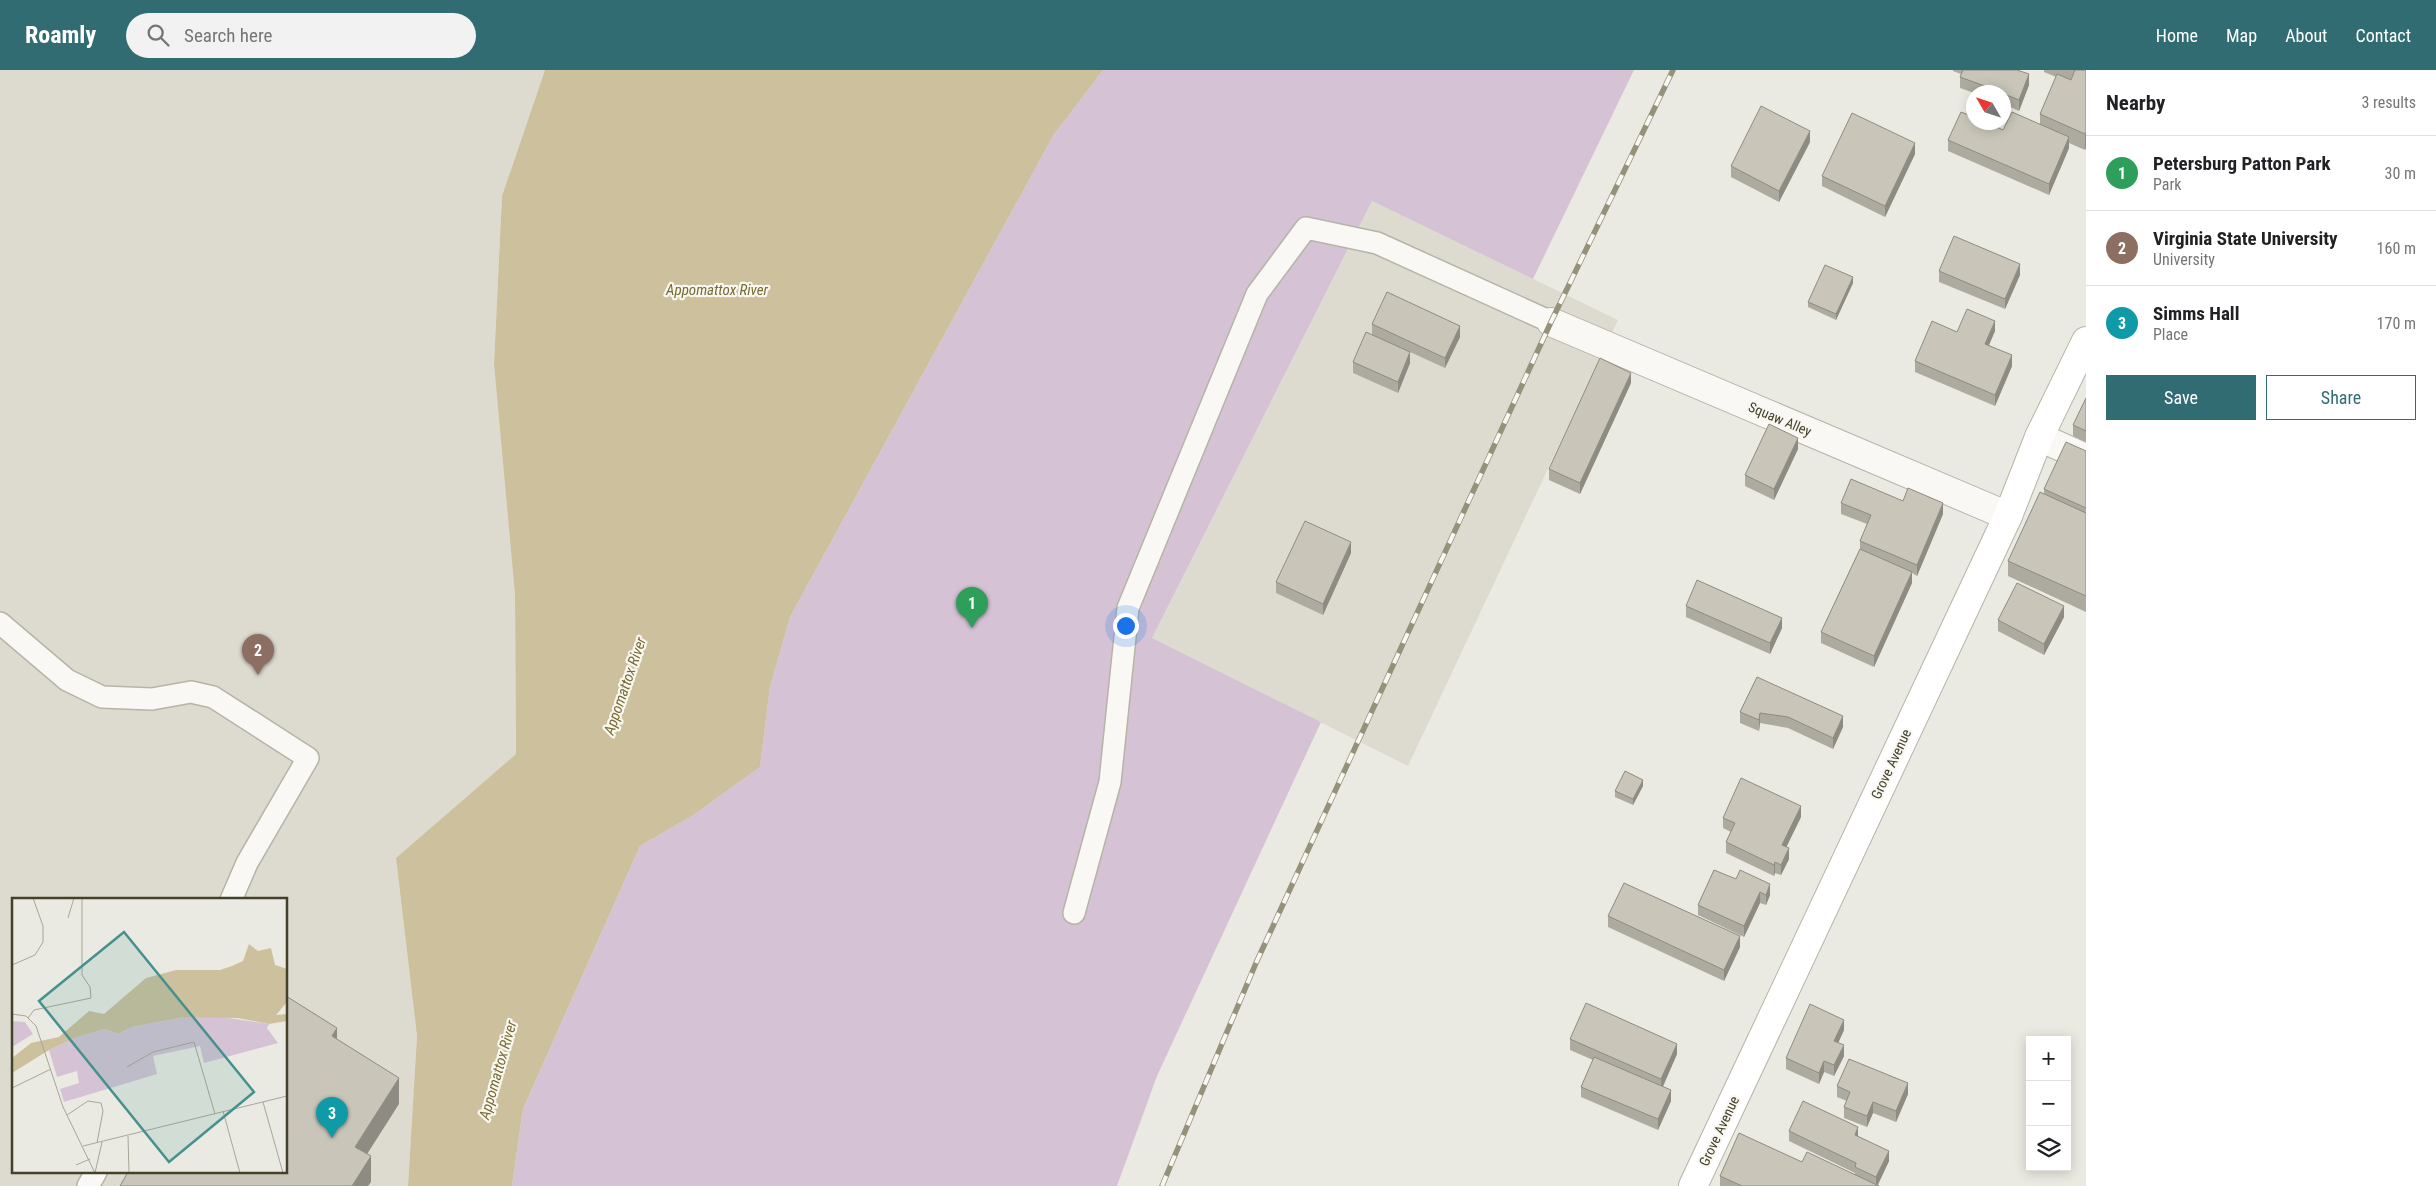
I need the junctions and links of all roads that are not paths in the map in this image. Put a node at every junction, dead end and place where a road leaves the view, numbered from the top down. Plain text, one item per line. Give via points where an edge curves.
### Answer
1 (1551, 322) joint
2 (2086, 340) edge
3 (2039, 437) junction
4 (2086, 458) edge
5 (2008, 516) junction
6 (0, 623) edge
7 (232, 898) edge
8 (1074, 913) dead end
9 (95, 1174) edge
10 (88, 1186) edge
11 (1693, 1186) edge

1 - 5 street, Squaw Alley
1 - 8 lane via 1377,243 1306,228 1257,294 1128,608 1110,782
2 - 3 main road, Grove Avenue
3 - 4 street
3 - 5 main road, Grove Avenue
5 - 11 main road, Grove Avenue
6 - 7 lane via 67,680 102,697 152,699 191,692 213,696 308,758 247,863
9 - 10 lane

